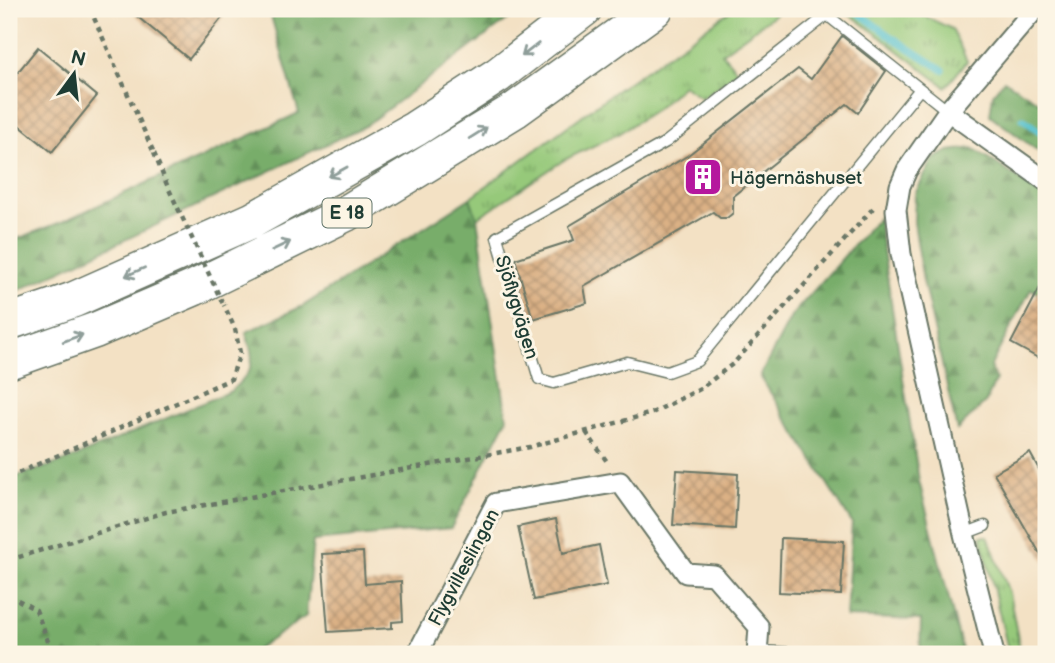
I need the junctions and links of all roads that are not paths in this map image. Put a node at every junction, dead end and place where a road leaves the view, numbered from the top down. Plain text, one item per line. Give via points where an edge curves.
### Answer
1 (584, 9) edge
2 (655, 9) edge
3 (1035, 9) edge
4 (920, 89) junction
5 (948, 111) junction
6 (1046, 181) edge
7 (9, 322) edge
8 (9, 361) edge
9 (985, 526) dead end
10 (964, 534) junction
11 (757, 653) edge
12 (417, 654) edge
13 (819, 654) edge
14 (994, 654) edge

1 -> 7 highway, E 18 via 498,75 415,129 254,220 72,300
8 -> 2 highway, E 18 via 194,288 345,214 515,110
3 - 5 street
4 - 4 lane, Sjöflygvägen via 697,361 667,372 627,362 554,383 539,379 496,237 666,142 827,15
4 - 5 lane, Sjöflygvägen
5 - 6 street
5 - 10 street via 907,170 897,210 901,254
9 - 10 lane
10 - 14 street
11 - 12 street, Flygvilleslingan via 759,627 714,575 686,573 620,482 496,503
11 - 13 lane

